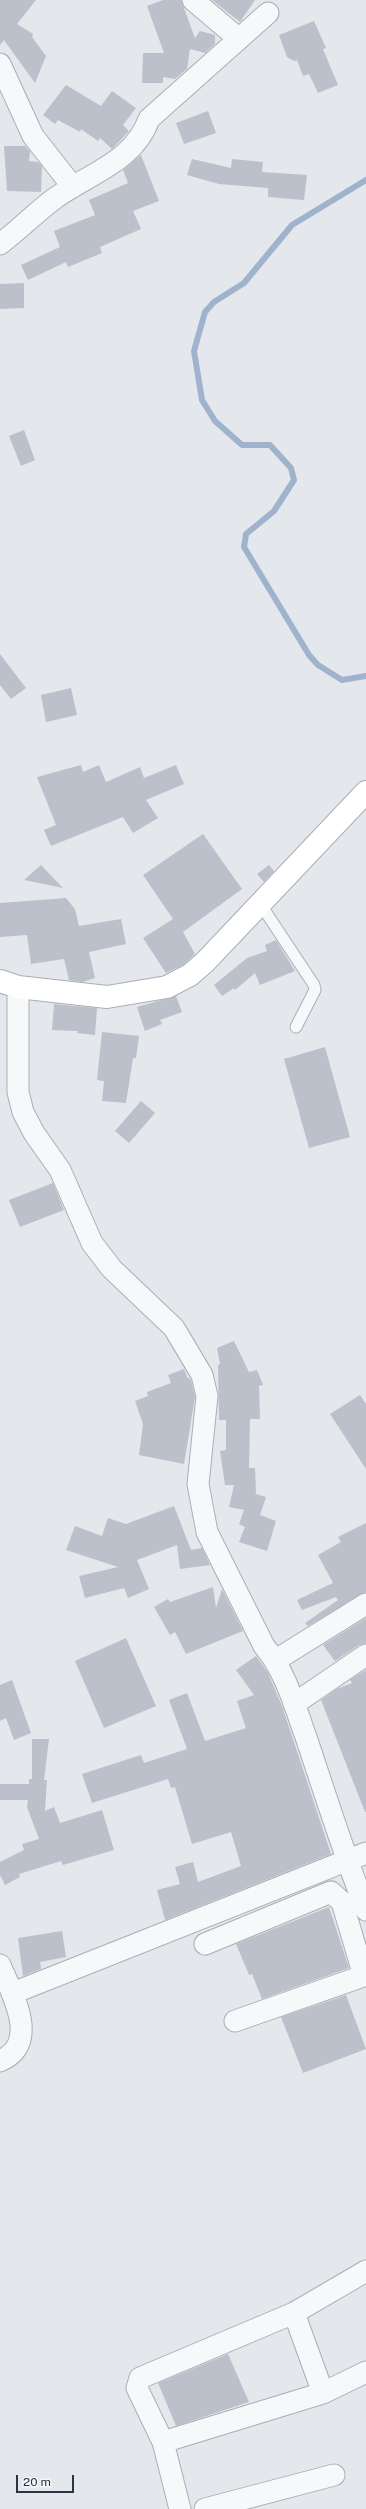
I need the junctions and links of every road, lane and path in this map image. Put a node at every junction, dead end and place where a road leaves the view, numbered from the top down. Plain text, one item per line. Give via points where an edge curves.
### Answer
1 (193, 0) edge
2 (268, 13) dead end
3 (239, 40) junction
4 (0, 64) edge
5 (73, 187) junction
6 (0, 244) edge
7 (366, 792) edge
8 (261, 905) junction
9 (9, 984) edge
10 (296, 1027) dead end
11 (366, 1604) edge
12 (366, 1655) edge
13 (276, 1660) junction
14 (294, 1704) junction
15 (366, 1853) edge
16 (346, 1861) junction
17 (366, 1910) edge
18 (205, 1944) dead end
19 (0, 1965) edge
20 (365, 1976) edge
21 (13, 1993) junction
22 (235, 2021) dead end
23 (0, 2061) edge
24 (366, 2272) edge
25 (294, 2313) junction
26 (366, 2372) edge
27 (323, 2393) junction
28 (163, 2442) junction
29 (334, 2475) dead end
30 (180, 2509) edge
31 (205, 2509) edge

1 - 3 street
2 - 3 street
3 - 5 street via 149,119 141,136 125,155
4 - 5 street via 33,136
5 - 6 street via 53,199
7 - 8 street
8 - 9 street via 195,971 177,984 168,987 107,997
8 - 10 lane via 314,985 315,990
9 - 13 street via 18,1092 34,1133 60,1170 92,1243 112,1269 174,1328 202,1375 207,1396 198,1484 207,1532 264,1646
11 - 13 street
12 - 14 street
13 - 14 street
14 - 16 street
15 - 16 street
16 - 17 street
16 - 21 street
18 - 20 street via 331,1892 339,1897 344,1907
19 - 21 street
20 - 22 street
21 - 23 street via 21,2026 20,2044 10,2056
24 - 25 street
25 - 27 street
25 - 28 street via 140,2378 137,2388
26 - 27 street
27 - 28 street
28 - 30 street
29 - 31 street

